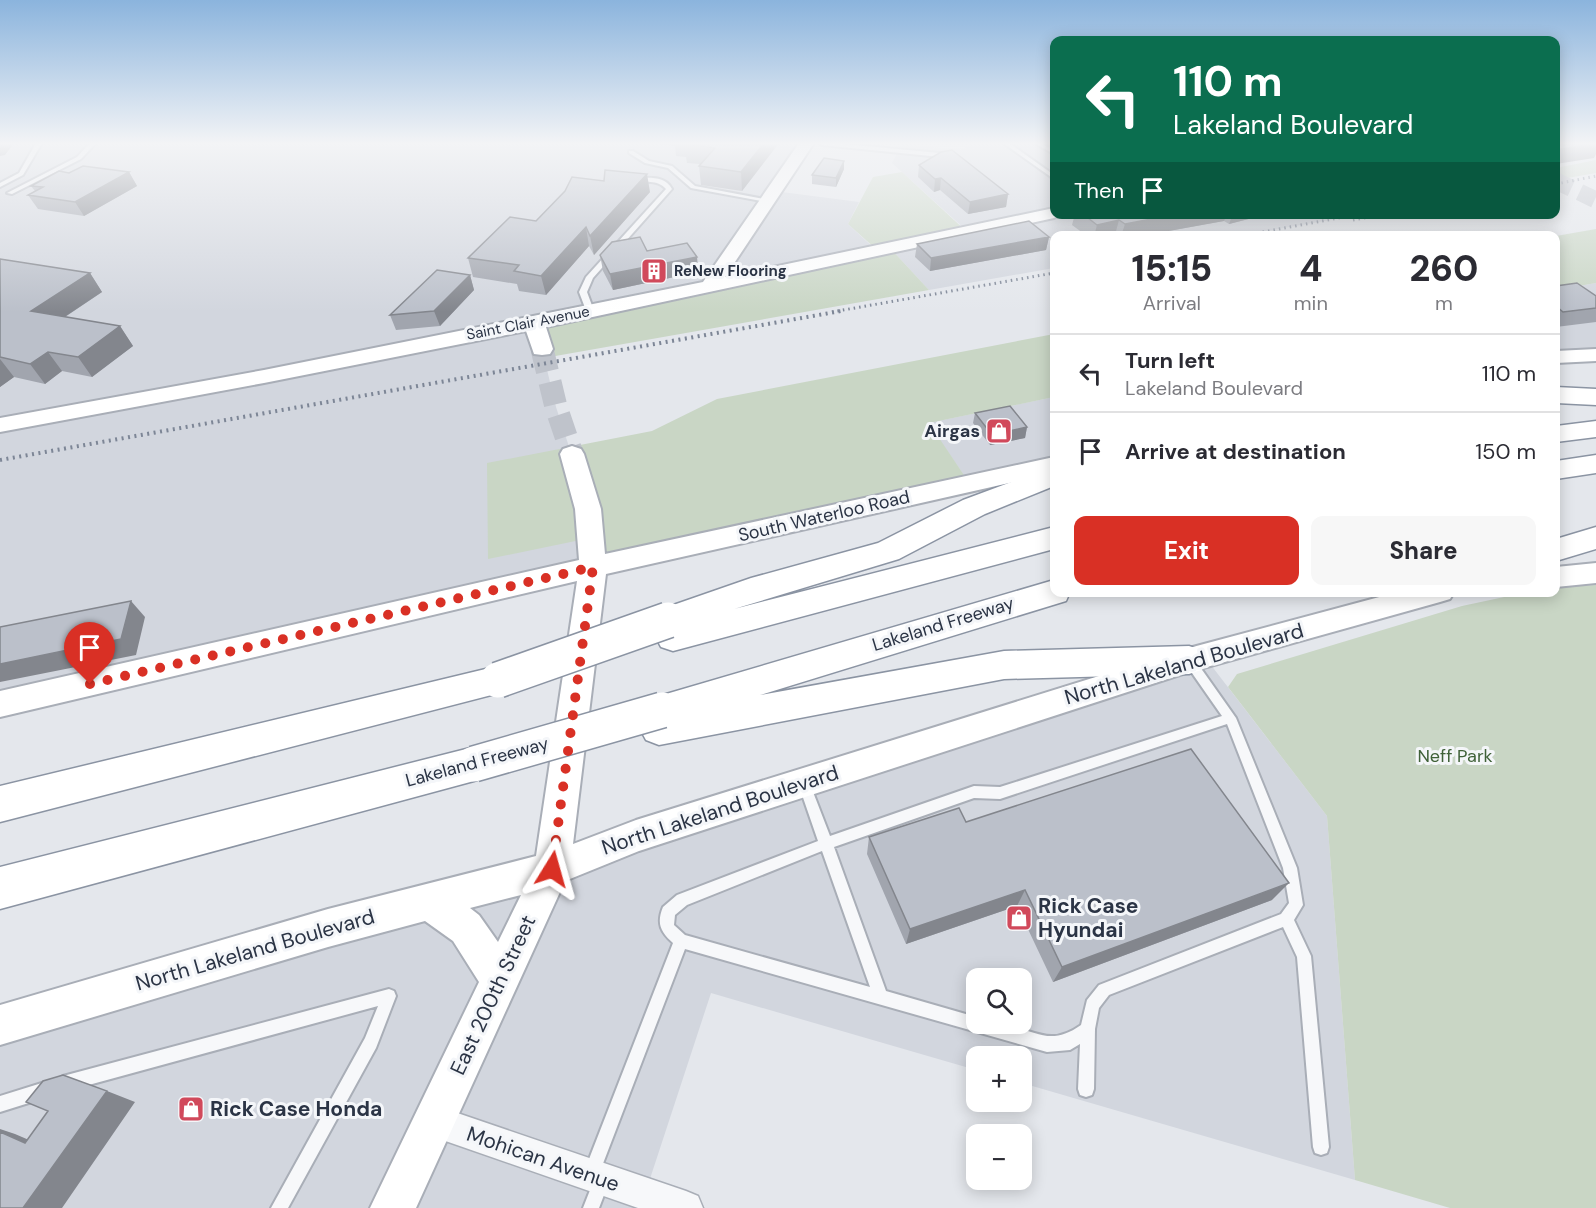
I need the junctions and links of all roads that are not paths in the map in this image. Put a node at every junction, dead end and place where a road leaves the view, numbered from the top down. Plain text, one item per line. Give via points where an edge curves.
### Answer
1 (660, 199) edge
2 (763, 199) edge
3 (767, 200) joint
4 (1050, 214) edge
5 (709, 286) junction
6 (590, 311) junction
7 (534, 322) junction
8 (542, 349) tunnel mouth
9 (1596, 354) edge
10 (1560, 357) edge
11 (1560, 395) edge
12 (1596, 397) edge
13 (0, 425) edge
14 (1596, 429) edge
15 (1560, 434) edge
16 (572, 454) tunnel mouth
17 (1596, 464) edge
18 (1050, 466) edge
19 (1560, 469) edge
20 (1050, 477) edge
21 (1596, 538) edge
22 (1050, 539) edge
23 (1560, 549) edge
24 (593, 567) junction
25 (1596, 573) edge
26 (1560, 577) edge
27 (1050, 593) edge
28 (1422, 597) edge
29 (666, 630) junction
30 (1189, 660) junction
31 (0, 704) edge
32 (1230, 718) junction
33 (661, 719) junction
34 (803, 782) junction
35 (0, 804) edge
36 (825, 844) junction
37 (552, 869) junction
38 (0, 888) edge
39 (429, 901) junction
40 (1286, 919) junction
41 (681, 941) junction
42 (500, 979) junction
43 (881, 997) junction
44 (0, 1025) edge
45 (1088, 1029) junction
46 (1086, 1089) dead end
47 (0, 1104) edge
48 (434, 1121) junction
49 (1321, 1147) dead end
50 (595, 1187) edge
51 (279, 1208) edge
52 (393, 1208) edge
53 (686, 1208) edge

1 - 6 lane via 590,277 583,292
2 - 3 lane
3 - 5 street
4 - 5 street, Saint Clair Avenue
5 - 6 street, Saint Clair Avenue
6 - 7 street, Saint Clair Avenue
7 - 8 street
7 - 13 street, Saint Clair Avenue via 190,392
9 - 10 street
11 - 12 highway
14 - 15 highway
16 - 24 street, East 200th Street via 588,509
17 - 19 highway
18 - 24 street, South Waterloo Road
20 - 29 highway via 974,507 888,550 751,590
21 - 23 highway
22 - 29 highway
24 - 31 street, South Waterloo Road
24 - 37 street, East 200th Street
25 - 26 street
27 - 33 highway, Lakeland Freeway
28 - 30 street, North Lakeland Boulevard
29 - 35 highway, bridge via 498,680
30 - 32 lane
30 - 33 highway via 1004,665
30 - 34 street, North Lakeland Boulevard
32 - 36 lane via 1000,793 974,792
32 - 40 lane via 1290,868 1296,905
33 - 38 highway, Lakeland Freeway, bridge
34 - 36 lane
34 - 37 street, North Lakeland Boulevard via 636,836
36 - 41 lane via 682,900 668,912 667,928
36 - 43 lane
37 - 39 street, North Lakeland Boulevard
37 - 42 street, East 200th Street
39 - 42 street via 466,928
39 - 44 street, North Lakeland Boulevard
40 - 45 lane via 1104,990 1092,1005
40 - 49 lane via 1304,956
41 - 43 lane
41 - 50 lane
42 - 48 street, East 200th Street
43 - 45 lane via 1047,1044 1070,1042
45 - 46 lane
47 - 51 lane via 389,996 371,1043
48 - 50 street, Mohican Avenue
48 - 52 street, East 200th Street
50 - 53 street, Mohican Avenue

